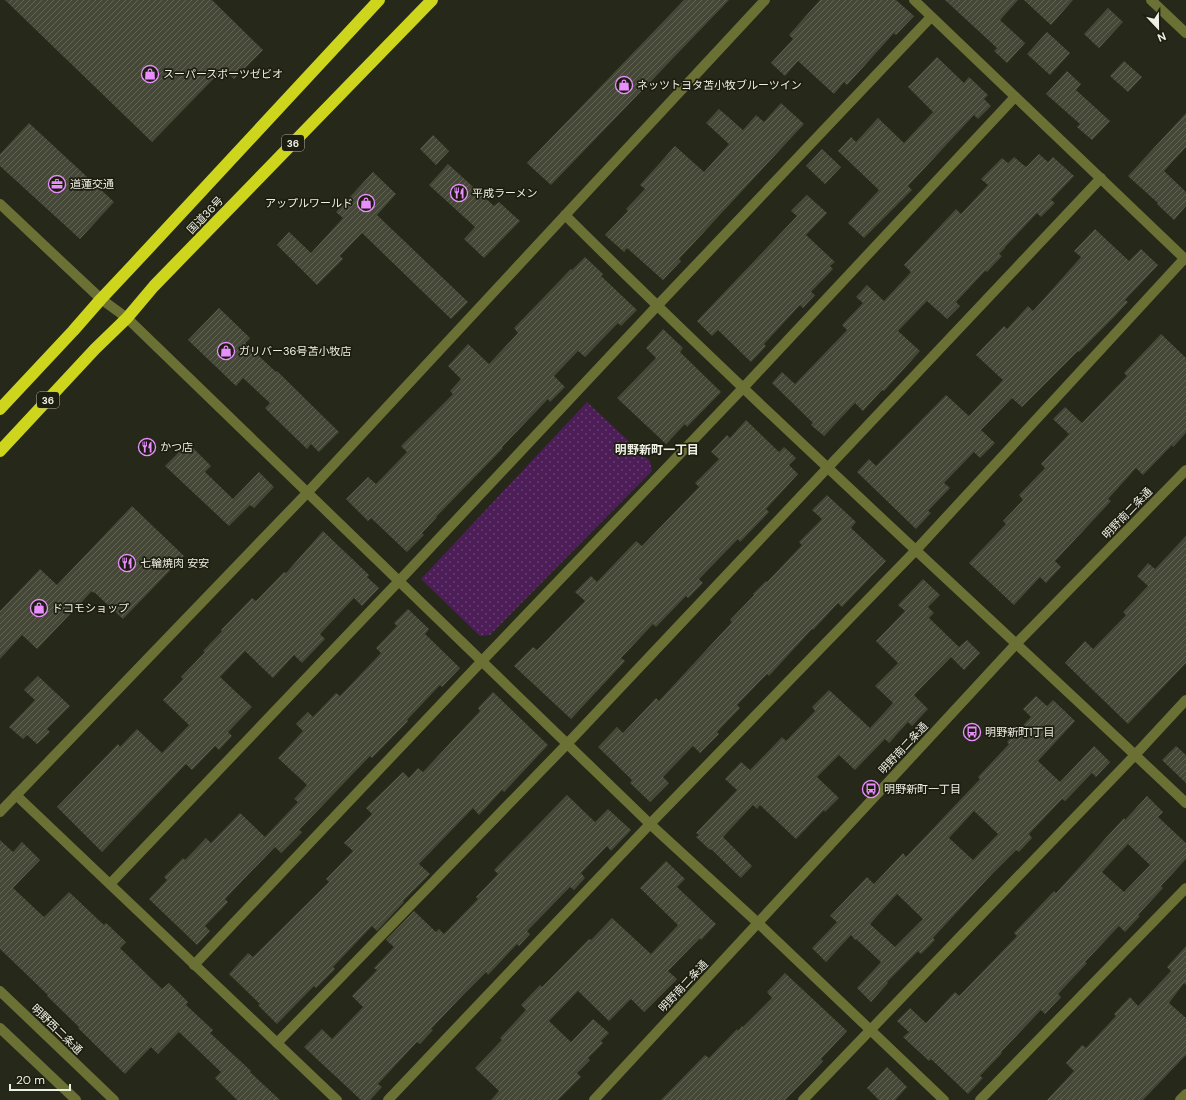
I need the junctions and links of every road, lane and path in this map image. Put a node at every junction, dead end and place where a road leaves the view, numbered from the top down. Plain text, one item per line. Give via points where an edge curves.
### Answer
1 (379, 0) edge
2 (432, 0) edge
3 (765, 0) edge
4 (914, 0) edge
5 (1151, 0) edge
6 (931, 17) junction
7 (1186, 33) edge
8 (1016, 97) junction
9 (1101, 178) junction
10 (0, 204) edge
11 (565, 215) junction
12 (1185, 259) edge
13 (101, 298) junction
14 (657, 306) junction
15 (127, 318) junction
16 (743, 388) junction
17 (0, 409) edge
18 (0, 451) edge
19 (828, 466) junction
20 (1186, 470) edge
21 (307, 493) junction
22 (916, 550) junction
23 (400, 581) junction
24 (1016, 644) junction
25 (481, 662) junction
26 (1186, 700) edge
27 (567, 744) junction
28 (1135, 755) junction
29 (16, 795) junction
30 (1186, 803) edge
31 (0, 812) edge
32 (650, 824) junction
33 (110, 884) junction
34 (1186, 888) edge
35 (758, 923) junction
36 (194, 965) junction
37 (0, 992) edge
38 (0, 1028) edge
39 (870, 1029) junction
40 (277, 1043) junction
41 (1186, 1094) edge
42 (76, 1100) edge
43 (114, 1100) edge
44 (337, 1100) edge
45 (388, 1100) edge
46 (594, 1100) edge
47 (803, 1100) edge
48 (944, 1100) edge
49 (980, 1100) edge
50 (1180, 1100) edge

1 - 13 highway, 国道36号 / 36
2 - 15 highway, 国道36号 / 36 via 154,286
3 - 11 street
4 - 6 street
5 - 7 street
6 - 8 street
6 - 14 street
8 - 9 street
8 - 16 street
9 - 12 street
9 - 19 street
10 - 13 street
11 - 14 street
11 - 21 street
12 - 22 street
13 - 15 street
13 - 17 highway, 国道36号 / 36 via 74,331
14 - 16 street
14 - 23 street
15 - 18 highway, 国道36号 / 36
15 - 21 street
16 - 19 street
16 - 25 street
19 - 22 street
19 - 27 street
20 - 24 street, 明野南二条通
21 - 23 street
21 - 29 street
22 - 24 street
22 - 32 street
23 - 25 street
23 - 33 street
24 - 28 street
24 - 35 street, 明野南二条通
25 - 27 street
25 - 36 street
26 - 28 street
27 - 32 street
27 - 40 street
28 - 30 street
28 - 39 street
29 - 31 street
29 - 33 street
32 - 35 street
32 - 45 street
33 - 36 street
34 - 49 street
35 - 39 street
35 - 46 street, 明野南二条通
36 - 40 street
37 - 43 street, 明野西二条通
38 - 42 street
39 - 47 street
39 - 48 street
40 - 44 street
41 - 50 street

